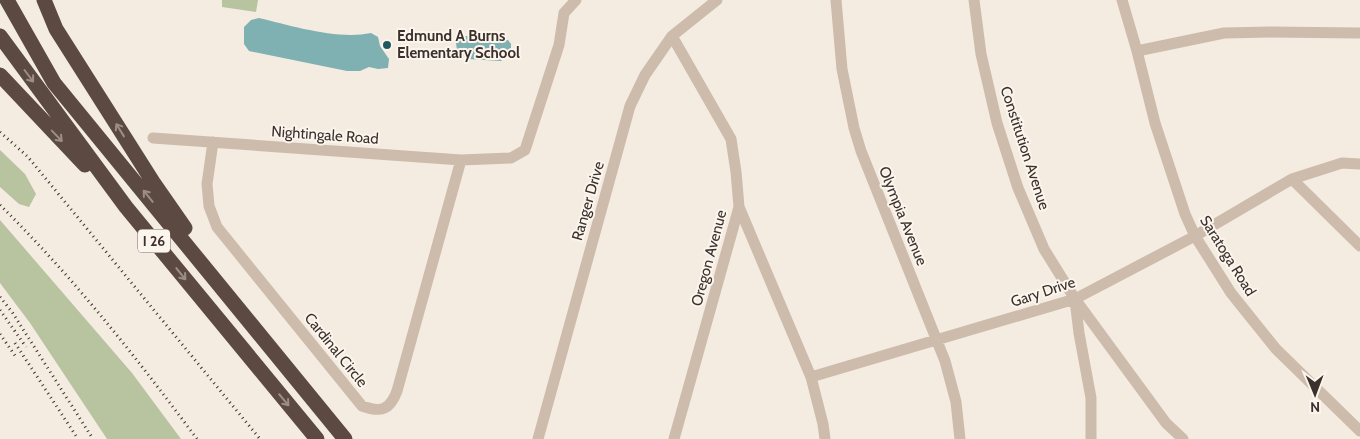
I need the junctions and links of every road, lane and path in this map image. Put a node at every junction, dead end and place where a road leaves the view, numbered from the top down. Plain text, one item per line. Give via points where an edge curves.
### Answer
1 (7, 0) edge
2 (44, 0) edge
3 (576, 0) edge
4 (717, 0) edge
5 (836, 0) edge
6 (974, 0) edge
7 (1122, 0) edge
8 (1360, 34) edge
9 (0, 36) edge
10 (672, 36) junction
11 (1137, 51) junction
12 (0, 75) edge
13 (153, 138) dead end
14 (213, 142) junction
15 (461, 160) junction
16 (1360, 164) edge
17 (1292, 179) junction
18 (126, 207) junction
19 (739, 207) junction
20 (1196, 236) junction
21 (1360, 246) edge
22 (1075, 299) junction
23 (256, 329) junction
24 (936, 339) junction
25 (811, 377) junction
26 (1360, 431) edge
27 (317, 439) edge
28 (345, 439) edge
29 (538, 439) edge
30 (674, 439) edge
31 (825, 439) edge
32 (960, 439) edge
33 (1091, 439) edge
34 (1183, 439) edge

23 -> 1 highway, I 26 via 54,82
23 -> 2 highway via 153,182 56,29
3 - 15 street, Nightingale Road via 564,14 558,45 525,150 511,158
4 - 10 street, Ranger Drive
5 - 24 street, Olympia Avenue via 842,69 854,128
6 - 22 street, Constitution Avenue via 983,62 997,123 1018,188 1044,249
7 - 11 street, Saratoga Road
8 - 11 street via 1224,33
9 -> 18 highway, I 26
10 - 19 street, Oregon Avenue via 731,139
10 - 29 street, Ranger Drive via 645,75 630,106
11 - 20 street, Saratoga Road via 1155,123 1185,214
12 -> 18 highway
13 - 14 street, Nightingale Road
14 - 15 street, Nightingale Road
14 - 15 street, Cardinal Circle via 207,184 209,206 217,227 362,406 372,410 382,410 393,402 397,391
16 - 17 street, Gary Drive via 1342,163
17 - 20 street, Gary Drive
17 - 21 street
18 -> 27 highway, I 26
19 - 25 street
19 - 30 street, Oregon Avenue
20 - 22 street, Gary Drive
20 - 26 street, Saratoga Road via 1231,293 1276,349
22 - 24 street, Gary Drive
22 - 33 street via 1091,398
22 - 34 street, Constitution Avenue via 1166,423
23 - 28 highway, I 26
24 - 25 street, Gary Drive
24 - 32 street, Olympia Avenue via 952,381
25 - 31 street

